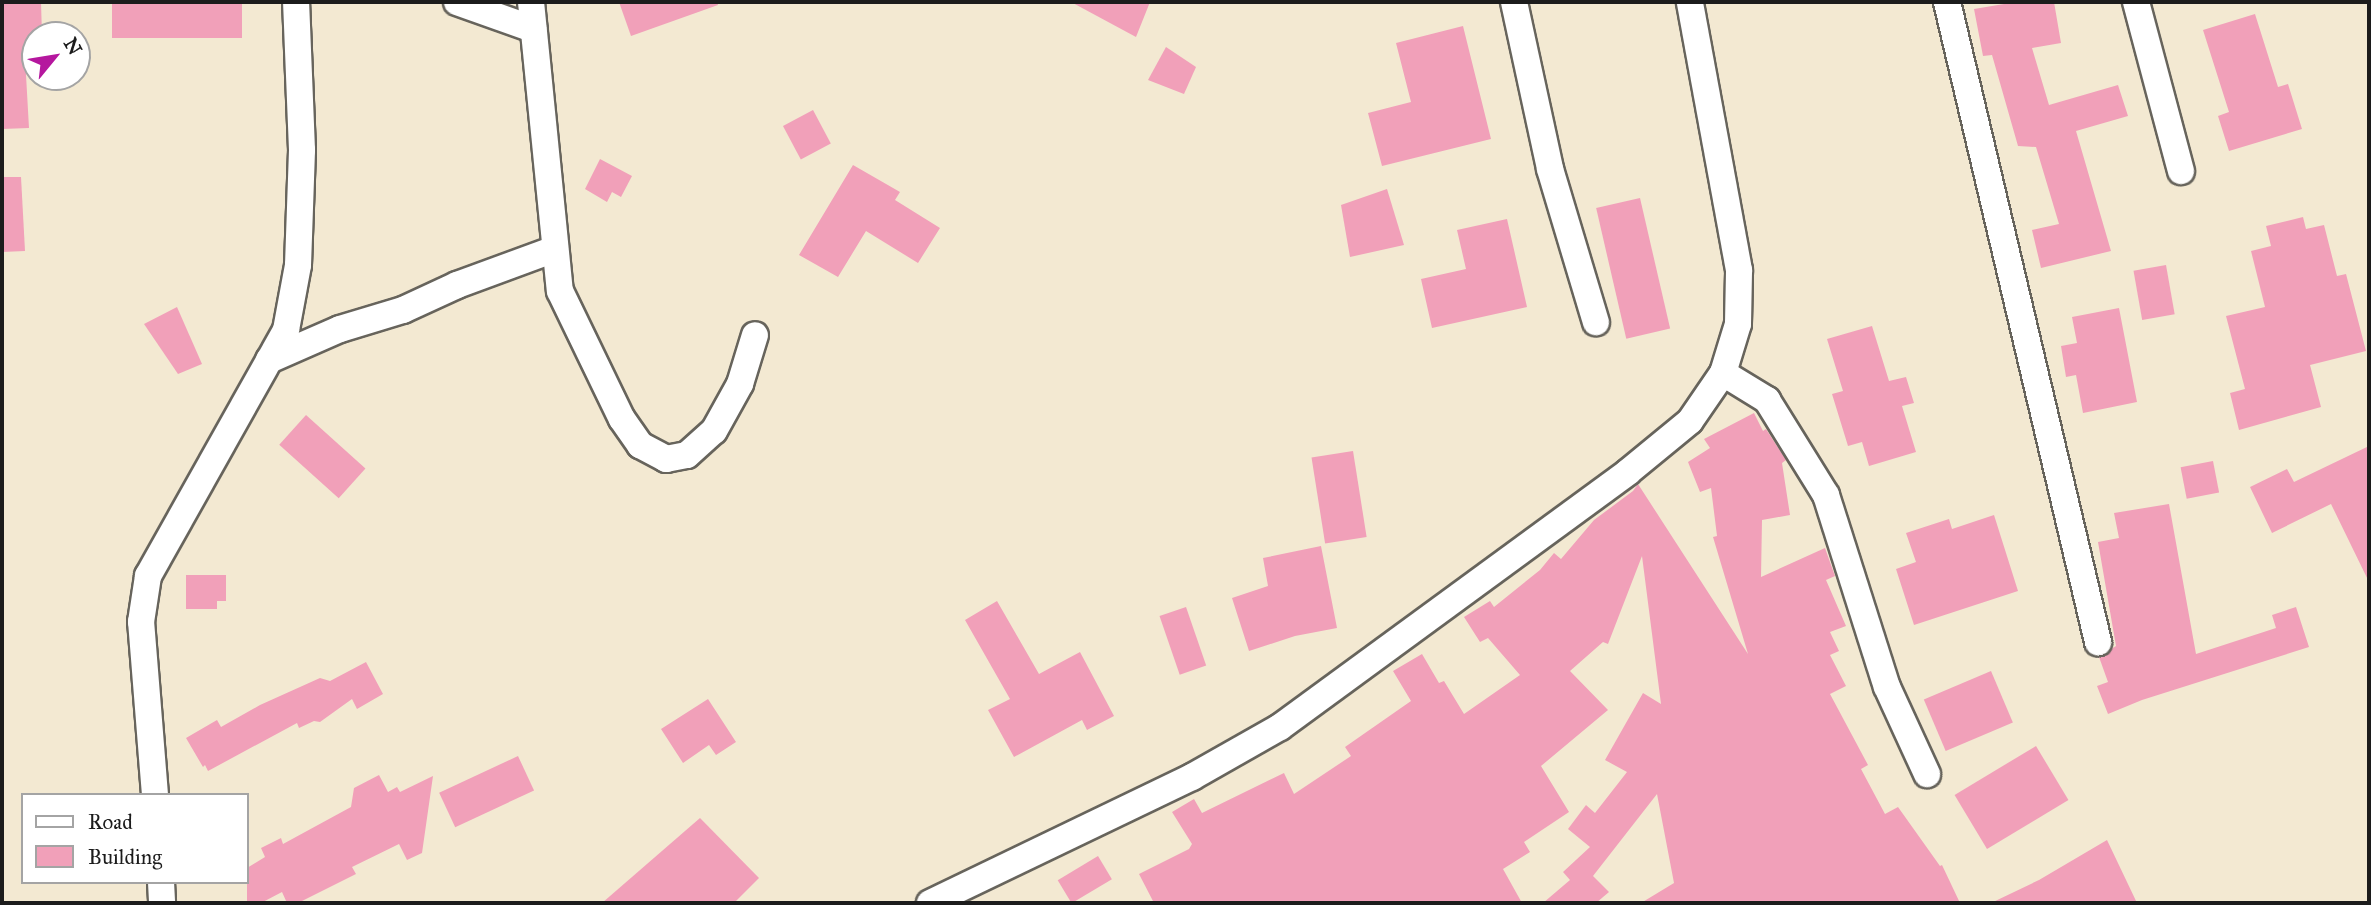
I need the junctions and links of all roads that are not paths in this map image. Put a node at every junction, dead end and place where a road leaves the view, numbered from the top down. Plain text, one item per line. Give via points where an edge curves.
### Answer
1 (296, 2) edge
2 (457, 2) edge
3 (531, 2) edge
4 (1514, 2) edge
5 (1690, 2) edge
6 (1947, 2) edge
7 (2136, 2) edge
8 (533, 29) junction
9 (2181, 171) dead end
10 (555, 249) junction
11 (1596, 322) dead end
12 (755, 335) dead end
13 (269, 360) junction
14 (1723, 373) junction
15 (2098, 642) dead end
16 (1927, 774) dead end
17 (155, 793) edge
18 (161, 884) edge
19 (162, 903) edge
20 (930, 903) edge

1 - 13 street via 302,150 298,265 286,330
2 - 8 street
3 - 8 street
4 - 11 street via 1550,169
5 - 14 street via 1739,270 1738,324
6 - 15 street
7 - 9 street
8 - 10 street
10 - 12 street via 560,291 622,419 640,444 666,459 687,455 713,431 740,384
10 - 13 street
13 - 17 street via 148,576 141,622
14 - 16 street via 1767,400 1826,495 1887,687
14 - 20 street via 1690,421 1628,472 1280,727 1192,777
18 - 19 street

